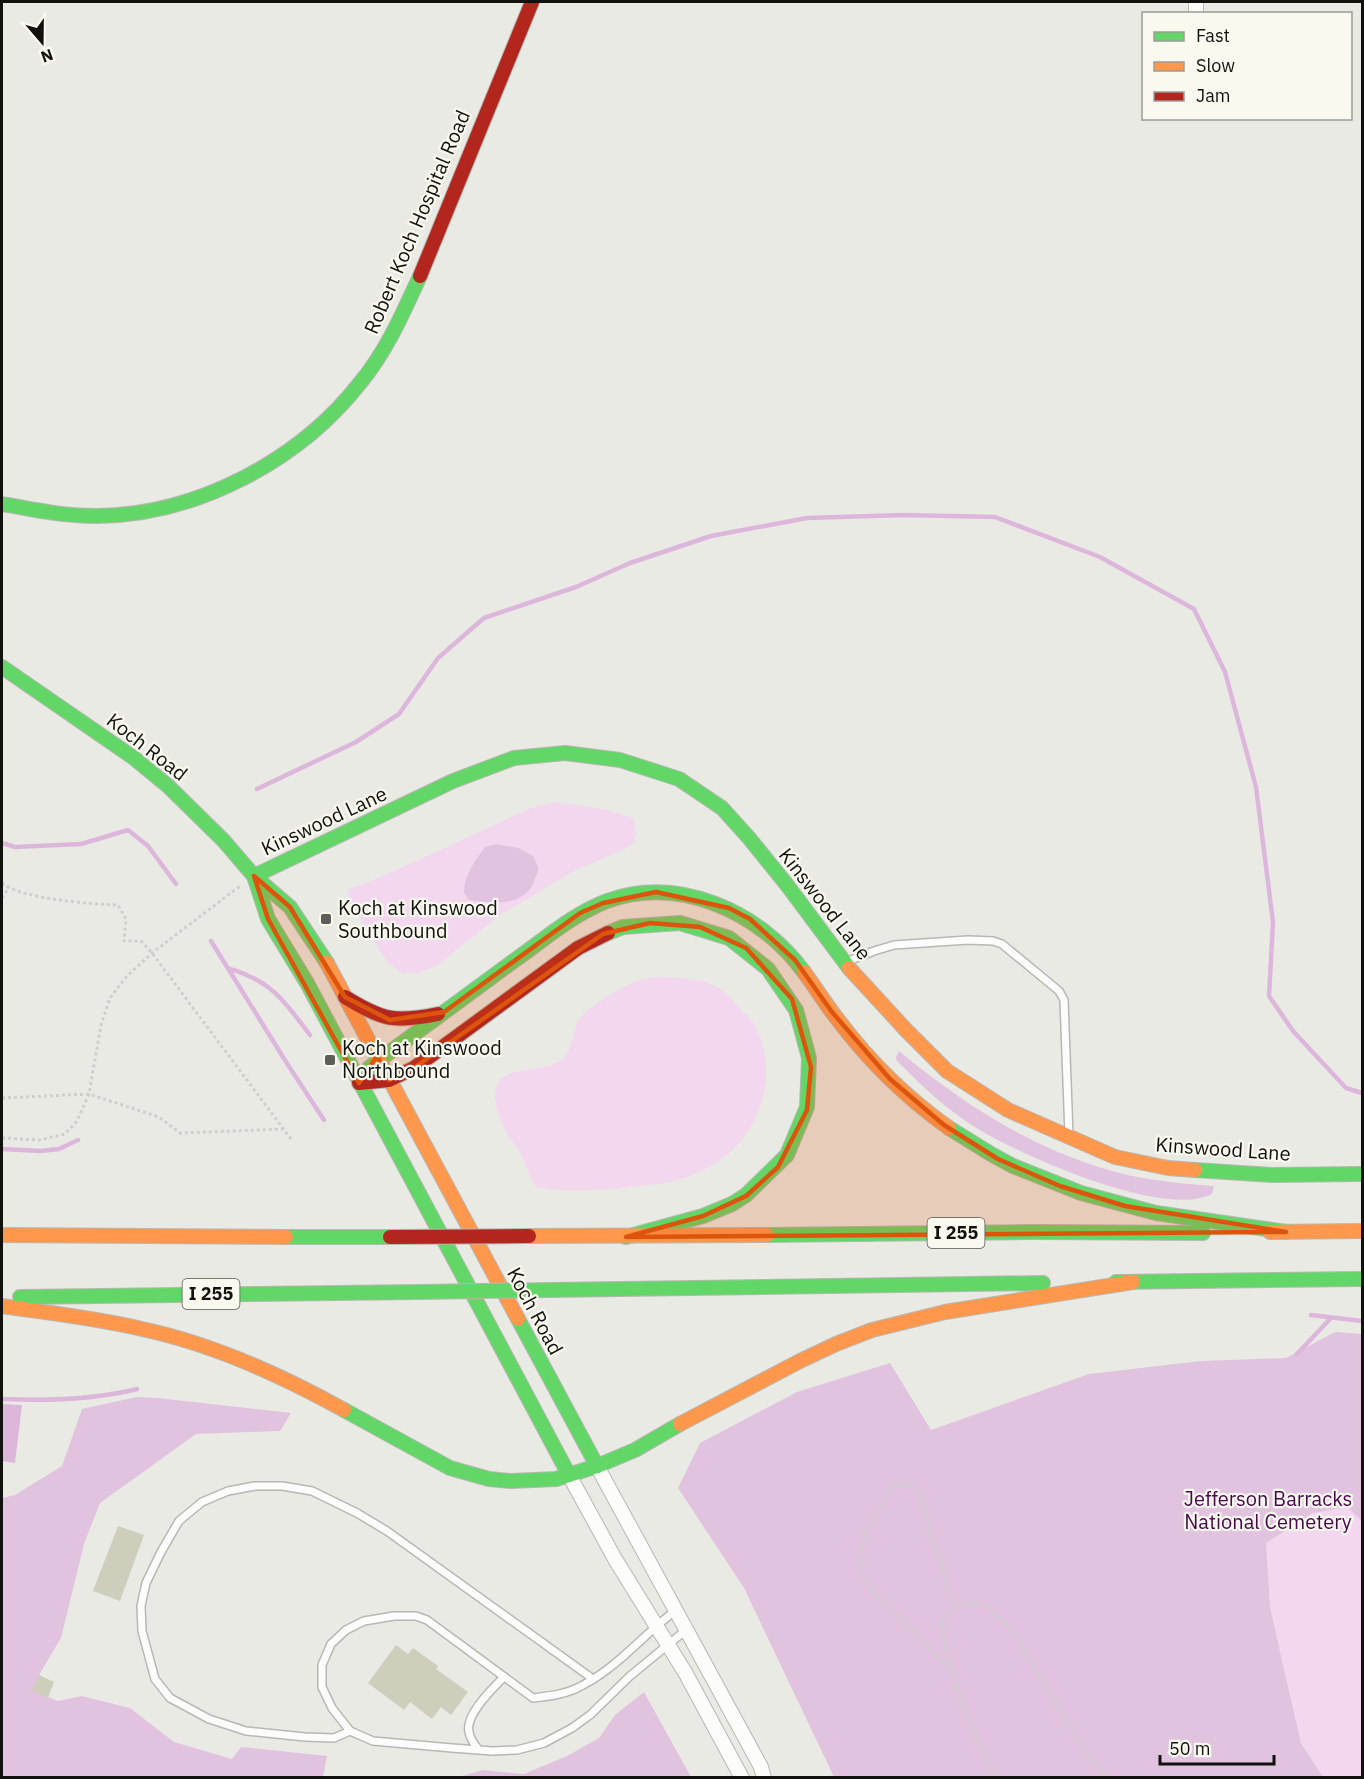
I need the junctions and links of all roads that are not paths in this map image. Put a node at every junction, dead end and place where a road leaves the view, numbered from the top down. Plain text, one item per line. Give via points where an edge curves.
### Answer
1 (532, 2) edge
2 (2, 504) edge
3 (2, 667) edge
4 (254, 876) junction
5 (845, 962) junction
6 (345, 997) junction
7 (444, 1012) junction
8 (379, 1060) junction
9 (389, 1080) junction
10 (359, 1083) junction
11 (1069, 1138) junction
12 (1362, 1174) edge
13 (1362, 1231) edge
14 (1286, 1232) junction
15 (2, 1234) edge
16 (626, 1237) junction
17 (1362, 1279) edge
18 (1133, 1282) junction
19 (2, 1297) edge
20 (2, 1306) edge
21 (597, 1466) junction
22 (569, 1475) junction
23 (675, 1611) junction
24 (656, 1625) junction
25 (686, 1630) junction
26 (667, 1644) junction
27 (504, 1677) junction
28 (593, 1679) junction
29 (350, 1731) junction
30 (478, 1749) junction
31 (742, 1778) edge
32 (764, 1778) edge

1 - 2 main road, Robert Koch Hospital Road via 401,317 369,372 331,417 291,452 268,466 177,505 102,515 45,512
3 - 4 main road, Koch Road via 142,765 196,812
4 - 5 main road, Kinswood Lane via 453,781 514,758 565,753 620,760 679,779 722,808 788,885
4 - 6 main road, Koch Road via 290,907
4 - 10 main road, Koch Road via 268,919 307,983
5 - 11 main road, Kinswood Lane via 947,1071 1008,1110
5 - 11 lane via 894,945 968,940 1002,944 1059,991 1064,1000
6 - 7 main road via 390,1020 408,1021
6 - 8 main road, Koch Road
7 - 8 main road
7 - 14 main road via 580,913 603,903 656,892 707,901 750,919 773,937 890,1079 944,1125 998,1159 1060,1186 1125,1206
8 - 9 main road, Koch Road
8 - 10 main road
9 - 10 main road
9 - 16 main road via 414,1068 578,948 603,934 650,923 676,923 700,927 746,948 780,981 801,1020 808,1045 811,1089 799,1132 778,1167 746,1196 703,1216
9 - 21 main road, Koch Road
10 - 22 main road, Koch Road
11 - 12 main road, Kinswood Lane via 1115,1157 1168,1168 1272,1175
13 - 14 main road, I 255
14 - 16 main road, I 255
15 - 16 main road, I 255, bridge
17 - 18 main road, I 255
18 - 19 main road, I 255, bridge
18 - 21 main road via 945,1312 872,1330 800,1361 635,1450
20 - 22 main road via 144,1329 215,1350 314,1393 450,1468 470,1475 511,1481
21 - 22 main road
21 - 23 street, Koch Road
22 - 24 street, Koch Road
23 - 24 lane
23 - 25 street, Koch Road
24 - 26 street, Koch Road
24 - 28 lane
25 - 26 lane
25 - 32 street, Koch Road
26 - 30 lane via 572,1728 544,1743 517,1750
26 - 31 street, Koch Road
27 - 28 lane via 533,1698 560,1694
27 - 29 lane via 427,1620 405,1616 364,1621 331,1644 322,1665 322,1687
27 - 30 lane via 470,1720 468,1731
28 - 29 lane via 387,1531 312,1491 255,1486 228,1491 202,1502 179,1521 146,1583 141,1606 142,1631 155,1679 170,1698 209,1719 246,1731 334,1738
29 - 30 lane via 374,1741

